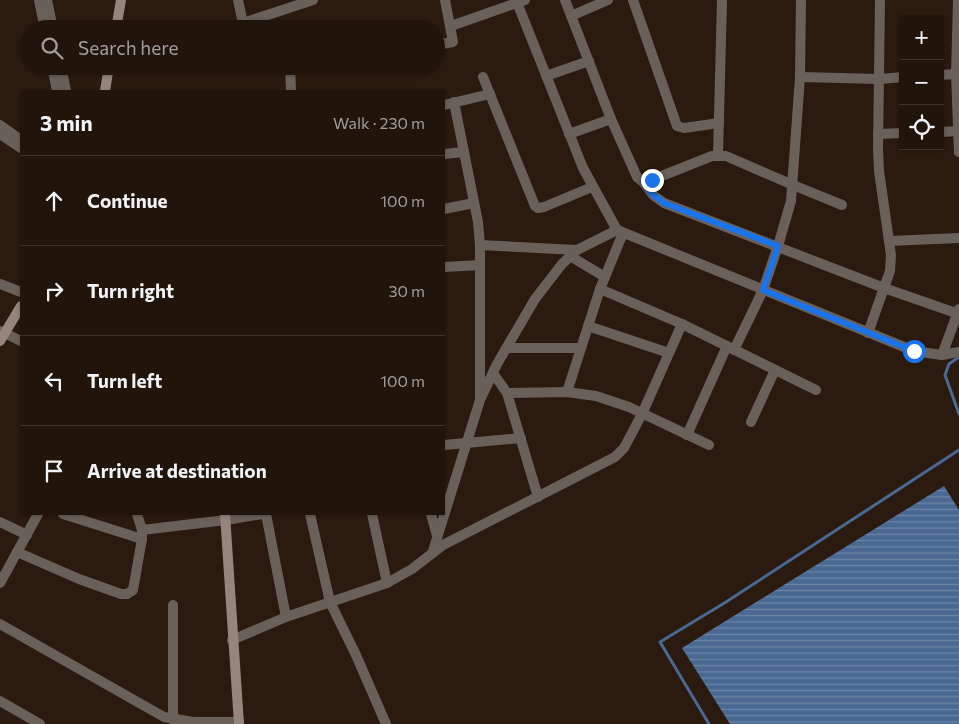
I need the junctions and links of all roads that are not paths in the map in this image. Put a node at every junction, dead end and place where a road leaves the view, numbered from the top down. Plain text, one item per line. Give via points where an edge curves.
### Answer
1 (39, 0) edge
2 (47, 0) edge
3 (121, 0) edge
4 (238, 0) edge
5 (313, 0) edge
6 (445, 0) edge
7 (565, 0) edge
8 (608, 0) edge
9 (633, 0) edge
10 (722, 0) edge
11 (800, 0) edge
12 (880, 0) edge
13 (958, 0) edge
14 (520, 1) edge
15 (571, 16) junction
16 (42, 20) edge
17 (51, 20) edge
18 (118, 20) edge
19 (243, 20) edge
20 (260, 20) edge
21 (451, 26) junction
22 (445, 45) edge
23 (589, 61) junction
24 (956, 74) junction
25 (54, 75) edge
26 (63, 75) edge
27 (108, 75) edge
28 (290, 75) edge
29 (944, 75) edge
30 (546, 76) junction
31 (483, 77) dead end
32 (800, 77) junction
33 (899, 77) edge
34 (880, 79) junction
35 (57, 90) edge
36 (66, 90) edge
37 (105, 90) edge
38 (291, 90) edge
39 (490, 94) junction
40 (449, 104) edge
41 (611, 119) junction
42 (719, 123) junction
43 (0, 125) edge
44 (944, 132) edge
45 (958, 132) edge
46 (899, 133) edge
47 (0, 134) edge
48 (569, 134) junction
49 (878, 134) junction
50 (20, 139) edge
51 (20, 147) edge
52 (464, 152) junction
53 (959, 152) edge
54 (445, 154) edge
55 (718, 155) junction
56 (644, 183) junction
57 (793, 185) junction
58 (592, 187) junction
59 (474, 204) junction
60 (842, 205) dead end
61 (445, 209) edge
62 (620, 232) junction
63 (959, 238) edge
64 (889, 242) junction
65 (480, 245) junction
66 (778, 246) junction
67 (573, 253) junction
68 (480, 265) junction
69 (445, 267) edge
70 (605, 277) junction
71 (0, 284) edge
72 (884, 288) junction
73 (600, 289) junction
74 (763, 290) junction
75 (20, 292) edge
76 (20, 308) edge
77 (958, 313) edge
78 (682, 324) junction
79 (588, 326) junction
80 (868, 333) junction
81 (2, 335) edge
82 (20, 341) edge
83 (507, 348) junction
84 (581, 348) junction
85 (731, 348) junction
86 (959, 352) edge
87 (669, 353) junction
88 (942, 354) junction
89 (775, 370) junction
90 (492, 373) junction
91 (816, 390) dead end
92 (567, 392) junction
93 (507, 393) junction
94 (480, 400) junction
95 (642, 414) junction
96 (752, 422) dead end
97 (687, 434) junction
98 (521, 438) junction
99 (466, 443) junction
100 (445, 445) edge
101 (709, 445) dead end
102 (538, 497) junction
103 (445, 511) edge
104 (37, 515) edge
105 (67, 515) edge
106 (137, 515) edge
107 (250, 515) edge
108 (266, 515) edge
109 (310, 515) edge
110 (372, 515) edge
111 (431, 515) edge
112 (444, 515) edge
113 (225, 517) edge
114 (0, 522) edge
115 (26, 535) junction
116 (142, 535) junction
117 (437, 537) junction
118 (433, 551) junction
119 (17, 552) junction
120 (0, 583) edge
121 (387, 583) junction
122 (330, 602) junction
123 (173, 605) dead end
124 (286, 617) junction
125 (0, 624) edge
126 (232, 640) junction
127 (0, 701) edge
128 (173, 720) junction
129 (239, 723) edge
130 (40, 724) edge
131 (386, 724) edge

1 - 16 street
2 - 17 street
3 - 18 street
4 - 19 street
5 - 20 street
6 - 21 street
7 - 15 street
8 - 15 street
9 - 42 street via 677,126
10 - 42 street
11 - 32 street
12 - 34 street
13 - 24 street
14 - 21 street
14 - 30 street
15 - 23 street
21 - 22 street via 453,42
23 - 30 street
23 - 41 street
24 - 29 street
24 - 45 street
25 - 35 street
26 - 36 street
27 - 37 street
28 - 38 street
30 - 48 street
31 - 39 street
32 - 34 street
32 - 57 street
33 - 34 street
34 - 49 street
39 - 40 street
39 - 58 street via 535,206 544,207
40 - 52 street
41 - 48 street
41 - 56 street via 637,177
42 - 55 street
43 - 50 street
44 - 45 street
45 - 53 street
46 - 49 street
47 - 51 street
48 - 58 street
49 - 64 street via 879,171
52 - 54 street
52 - 59 street
55 - 56 street
55 - 57 street
56 - 66 street via 664,203
57 - 60 street
57 - 66 street via 788,216
58 - 62 street
59 - 61 street
59 - 65 street
62 - 67 street
62 - 70 street
62 - 74 street
63 - 64 street
64 - 72 street via 890,271
65 - 67 street
65 - 68 street
66 - 72 street
66 - 74 street
67 - 70 street
67 - 83 street via 535,299
68 - 69 street
68 - 94 street
70 - 73 street
71 - 75 street
72 - 77 street
72 - 80 street
73 - 78 street
73 - 79 street
74 - 80 street
74 - 85 street
76 - 81 street
77 - 88 street
78 - 85 street
78 - 87 street
79 - 84 street
79 - 87 street
80 - 88 street via 914,351
81 - 82 street
83 - 84 street
83 - 90 street
84 - 92 street
85 - 89 street
85 - 97 street
86 - 88 street
87 - 95 street
89 - 91 street
89 - 96 street
90 - 93 street
90 - 94 street
92 - 93 street
92 - 95 street via 596,396
93 - 98 street
94 - 99 street
95 - 97 street
95 - 102 street via 616,457
97 - 101 street
98 - 99 street
98 - 102 street
99 - 100 street
99 - 103 street
102 - 118 street
104 - 115 street
105 - 116 street
106 - 116 street
107 - 113 street
108 - 124 street
109 - 122 street
110 - 121 street
111 - 117 street
112 - 117 street
113 - 116 street
113 - 126 street
114 - 115 street
115 - 119 street
116 - 119 street via 133,590 127,594 79,579
117 - 118 street
118 - 121 street via 412,569
119 - 120 street
121 - 122 street
122 - 124 street
122 - 131 street
123 - 128 street
124 - 126 street
125 - 128 street
126 - 129 street
127 - 130 street
128 - 129 street

